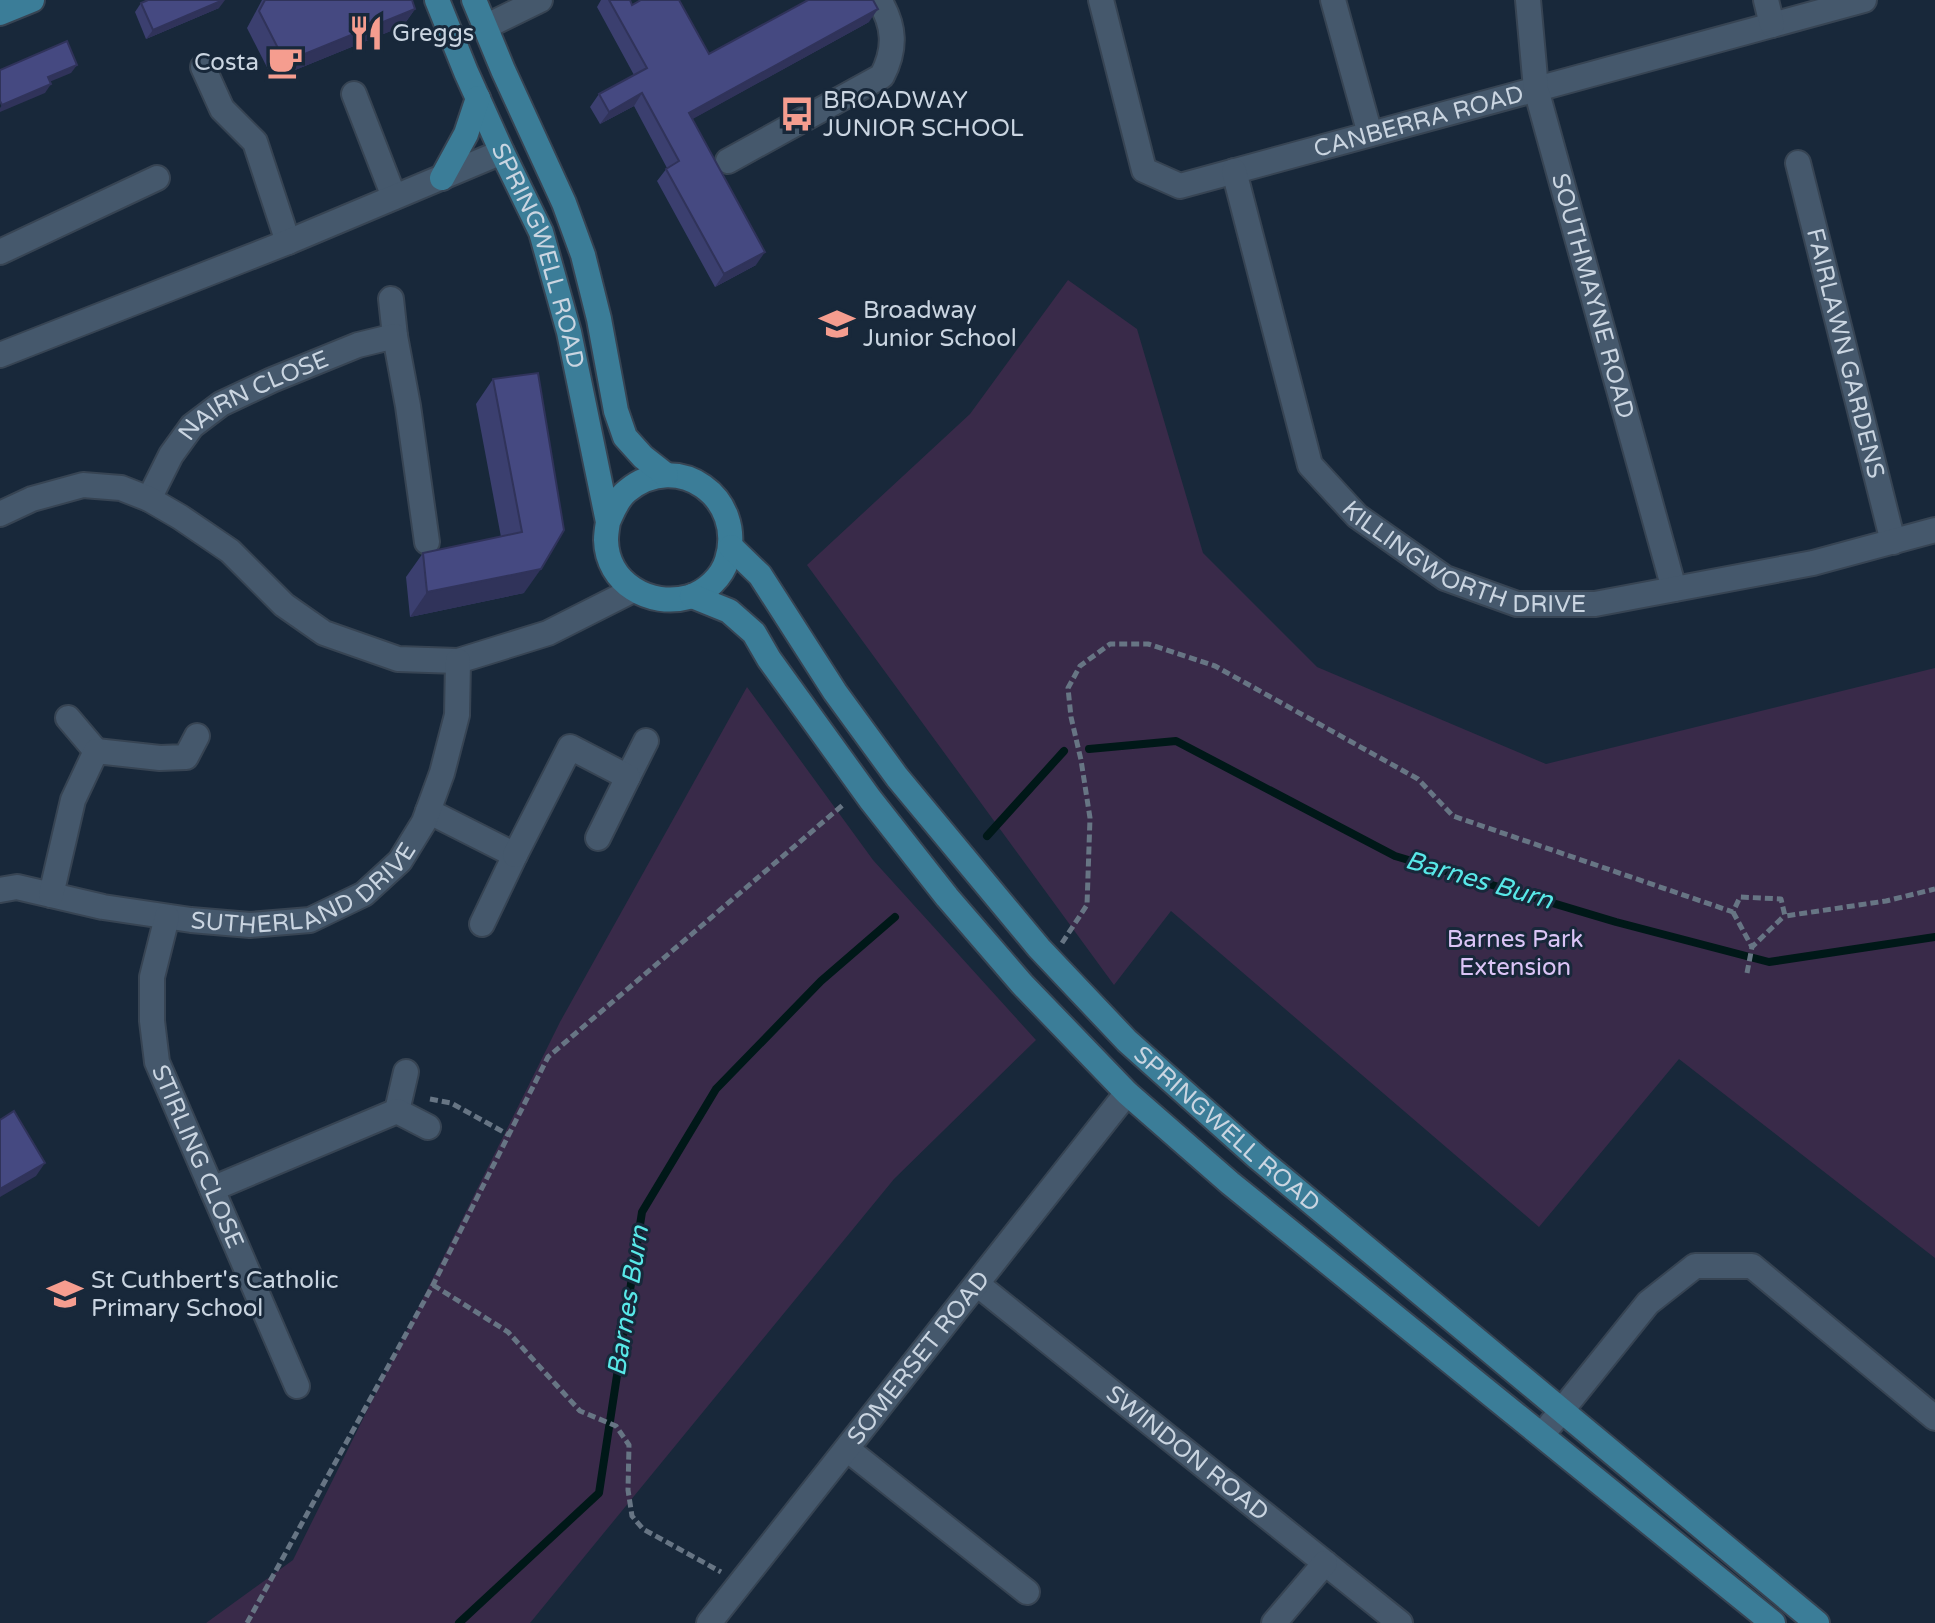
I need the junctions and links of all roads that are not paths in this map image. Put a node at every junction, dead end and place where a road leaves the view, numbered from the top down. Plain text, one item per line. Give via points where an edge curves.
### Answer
1 (32, 0) edge
2 (437, 0) edge
3 (474, 0) edge
4 (540, 0) edge
5 (879, 0) edge
6 (1101, 0) edge
7 (1333, 0) edge
8 (1528, 0) edge
9 (1766, 0) edge
10 (1864, 0) edge
11 (0, 13) edge
12 (1772, 25) junction
13 (485, 27) junction
14 (203, 67) dead end
15 (1536, 89) junction
16 (354, 94) dead end
17 (478, 98) junction
18 (1370, 134) junction
19 (502, 152) junction
20 (728, 161) dead end
21 (1798, 163) dead end
22 (1234, 171) junction
23 (157, 178) dead end
24 (442, 178) junction
25 (394, 197) junction
26 (288, 242) junction
27 (0, 252) edge
28 (391, 299) dead end
29 (395, 336) junction
30 (0, 355) edge
31 (666, 475) junction
32 (149, 499) junction
33 (0, 514) edge
34 (608, 522) junction
35 (1935, 530) edge
36 (427, 542) dead end
37 (1893, 542) junction
38 (731, 547) junction
39 (1674, 589) junction
40 (633, 590) junction
41 (692, 596) junction
42 (458, 661) junction
43 (68, 718) dead end
44 (197, 736) dead end
45 (646, 741) dead end
46 (96, 751) junction
47 (628, 777) junction
48 (428, 811) junction
49 (598, 838) dead end
50 (515, 855) junction
51 (0, 890) edge
52 (51, 895) junction
53 (167, 917) junction
54 (482, 924) dead end
55 (1154, 1065) junction
56 (1127, 1093) junction
57 (428, 1127) dead end
58 (212, 1189) junction
59 (977, 1284) junction
60 (297, 1386) dead end
61 (1562, 1410) junction
62 (1935, 1418) edge
63 (1542, 1435) junction
64 (847, 1449) junction
65 (1325, 1563) junction
66 (1027, 1592) dead end
67 (709, 1623) edge
68 (1274, 1623) edge
69 (1400, 1623) edge
70 (1773, 1623) edge
71 (1817, 1623) edge

1 - 11 main road
2 - 17 main road, SPRINGWELL ROAD
3 - 13 main road, SPRINGWELL ROAD
4 - 13 street
5 - 20 street via 893,39 882,76
6 - 22 street, CANBERRA ROAD via 1144,170 1180,186
7 - 18 street
8 - 15 street, SOUTHMAYNE ROAD
9 - 12 street
10 - 12 street, CANBERRA ROAD
12 - 15 street, CANBERRA ROAD
13 - 31 main road, SPRINGWELL ROAD via 583,255 625,437
14 - 26 street via 222,109 255,142
15 - 18 street, CANBERRA ROAD
15 - 39 street, SOUTHMAYNE ROAD
16 - 25 street
17 - 19 main road, SPRINGWELL ROAD
17 - 24 main road
18 - 22 street, CANBERRA ROAD
19 - 24 street
19 - 34 main road, SPRINGWELL ROAD via 546,248
21 - 37 street, FAIRLAWN GARDENS
22 - 39 street, KILLINGWORTH DRIVE via 1310,465 1357,516 1445,578 1517,604 1595,604
23 - 27 street
24 - 25 street
25 - 26 street
26 - 30 street
28 - 29 street
29 - 32 street, NAIRN CLOSE via 358,345 221,404 192,426
29 - 36 street
31 - 34 main road via 627,491
31 - 38 main road, SPRINGWELL ROAD via 700,483 721,503
32 - 33 street via 121,488 83,485
32 - 42 street via 230,551 284,605 324,633 398,659
34 - 40 main road, SPRINGWELL ROAD via 611,563
35 - 37 street, KILLINGWORTH DRIVE
37 - 39 street, KILLINGWORTH DRIVE
38 - 41 main road via 714,582
38 - 55 main road, SPRINGWELL ROAD via 760,575 897,777 1050,960
40 - 41 main road, SPRINGWELL ROAD via 660,600
40 - 42 street via 548,633
41 - 56 main road, SPRINGWELL ROAD via 729,611 754,633 862,788 947,897
42 - 48 street, SUTHERLAND DRIVE via 457,715
43 - 46 street
44 - 46 street via 186,757
45 - 47 street
46 - 52 street via 73,800
47 - 49 street
47 - 50 street via 570,747
48 - 50 street
48 - 53 street, SUTHERLAND DRIVE via 400,861 373,886 310,920 250,925
50 - 54 street
51 - 52 street, SUTHERLAND DRIVE via 17,887
52 - 53 street, SUTHERLAND DRIVE
53 - 58 street, STIRLING CLOSE via 152,977 157,1062
55 - 56 main road
55 - 61 main road, SPRINGWELL ROAD
56 - 59 street, SOMERSET ROAD
56 - 63 main road, SPRINGWELL ROAD
57 - 58 street via 402,1092
58 - 60 street, STIRLING CLOSE
59 - 64 street, SOMERSET ROAD
59 - 65 street, SWINDON ROAD
61 - 62 street via 1648,1303 1695,1266 1752,1266
61 - 63 street
61 - 71 main road, SPRINGWELL ROAD
63 - 70 main road, SPRINGWELL ROAD
64 - 66 street
64 - 67 street, SOMERSET ROAD
65 - 68 street
65 - 69 street, SWINDON ROAD

